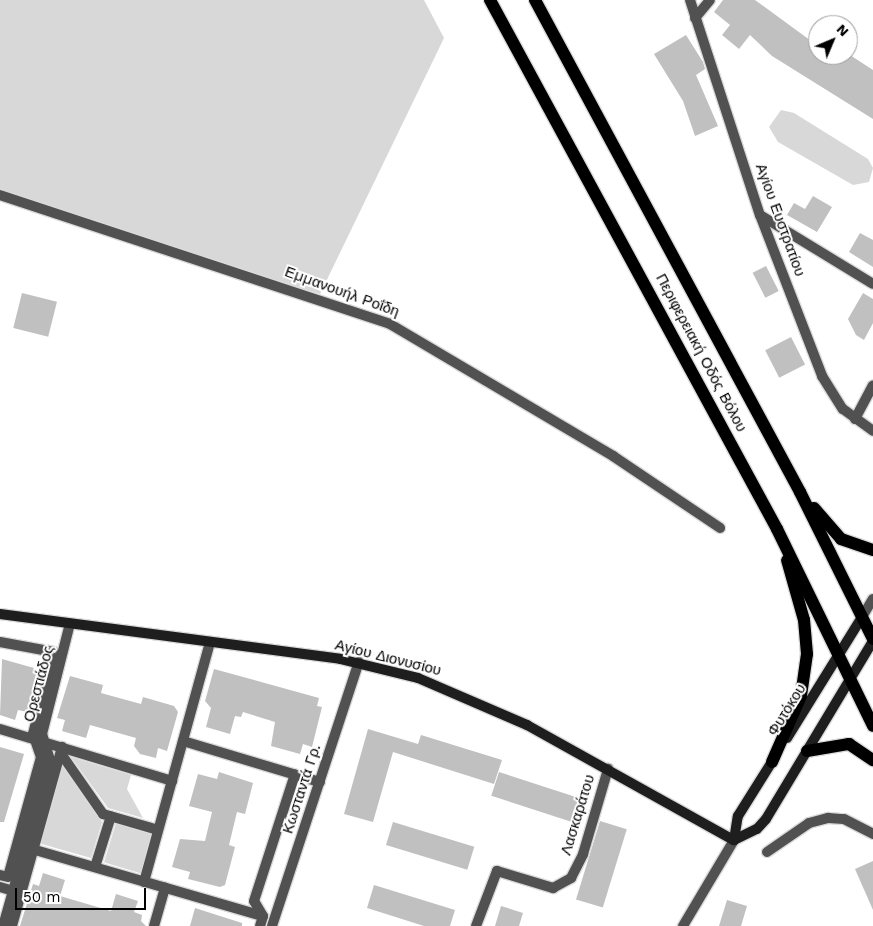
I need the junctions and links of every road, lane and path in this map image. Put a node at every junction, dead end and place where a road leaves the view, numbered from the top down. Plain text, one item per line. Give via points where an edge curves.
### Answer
1 (490, 0) edge
2 (536, 0) edge
3 (690, 0) edge
4 (710, 0) edge
5 (695, 18) junction
6 (0, 195) edge
7 (760, 216) junction
8 (873, 284) edge
9 (873, 385) edge
10 (854, 419) junction
11 (873, 431) edge
12 (800, 492) junction
13 (720, 528) dead end
14 (777, 528) junction
15 (873, 550) edge
16 (873, 598) edge
17 (0, 614) edge
18 (862, 617) junction
19 (70, 623) junction
20 (873, 640) edge
21 (0, 642) edge
22 (210, 642) junction
23 (840, 652) junction
24 (359, 662) junction
25 (852, 678) junction
26 (873, 726) edge
27 (0, 729) edge
28 (39, 740) junction
29 (183, 741) junction
30 (63, 747) junction
31 (808, 751) junction
32 (873, 760) edge
33 (772, 762) junction
34 (608, 769) junction
35 (295, 774) junction
36 (172, 781) junction
37 (320, 782) junction
38 (111, 816) junction
39 (158, 830) junction
40 (873, 834) edge
41 (734, 840) junction
42 (25, 847) junction
43 (768, 852) dead end
44 (95, 867) junction
45 (0, 875) edge
46 (144, 882) junction
47 (0, 887) edge
48 (165, 888) junction
49 (13, 891) junction
50 (261, 921) edge
51 (3, 926) edge
52 (12, 926) edge
53 (154, 926) edge
54 (272, 926) edge
55 (476, 926) edge
56 (683, 926) edge

1 - 14 main road, Περιφερειακή Οδός Βόλου
2 - 12 main road, Περιφερειακή Οδός Βόλου
3 - 5 street, Αγίου Ευστρατίου
4 - 5 street
5 - 7 street, Αγίου Ευστρατίου
6 - 13 street, Εμμανουήλ Ροΐδη via 390,324 614,456
7 - 8 street
7 - 10 street, Αγίου Ευστρατίου via 822,376 835,399
9 - 10 street
10 - 11 street, Αγίου Ευστρατίου
12 - 15 main road via 841,539
12 - 18 main road, Περιφερειακή Οδός Βόλου
14 - 23 main road, Περιφερειακή Οδός Βόλου
14 - 33 main road via 804,620 806,654 801,696
16 - 18 street, Φυτόκου
17 - 19 main road, Αγίου Διονυσίου
18 - 20 main road, Περιφερειακή Οδός Βόλου
18 - 23 main road, Φυτόκου
19 - 22 main road, Αγίου Διονυσίου
19 - 28 street, Ορεστιάδος
20 - 25 main road
21 - 28 street via 54,652
22 - 24 main road, Αγίου Διονυσίου
22 - 29 street
23 - 25 main road, Περιφερειακή Οδός Βόλου
23 - 33 main road, Φυτόκου
24 - 34 main road, Αγίου Διονυσίου via 478,700
24 - 37 street, Κωσταντά Γρ.
25 - 26 main road, Περιφερειακή Οδός Βόλου
25 - 31 main road
27 - 28 street
28 - 30 street
28 - 42 street, Ορεστιάδος via 50,760
29 - 35 street
29 - 36 street
30 - 36 street
30 - 38 street via 62,755 103,814
30 - 42 street
31 - 32 main road via 849,744
31 - 41 main road via 766,819 757,829
33 - 41 main road, Φυτόκου via 738,816
34 - 41 main road, Αγίου Διονυσίου
34 - 55 street, Λασκαράτου via 583,854 571,878 554,888 497,871
35 - 37 street
35 - 50 street via 254,901
36 - 39 street
37 - 54 street, Κωσταντά Γρ.
38 - 39 street
38 - 44 street
39 - 46 street
40 - 43 street via 844,819 828,818 809,823
41 - 56 street, Φυτόκου
42 - 44 street
42 - 45 street via 8,877
42 - 49 street, Ορεστιάδος
42 - 52 street
44 - 46 street
46 - 48 street
47 - 49 street
48 - 50 street
48 - 53 street
49 - 51 street, Ορεστιάδος

